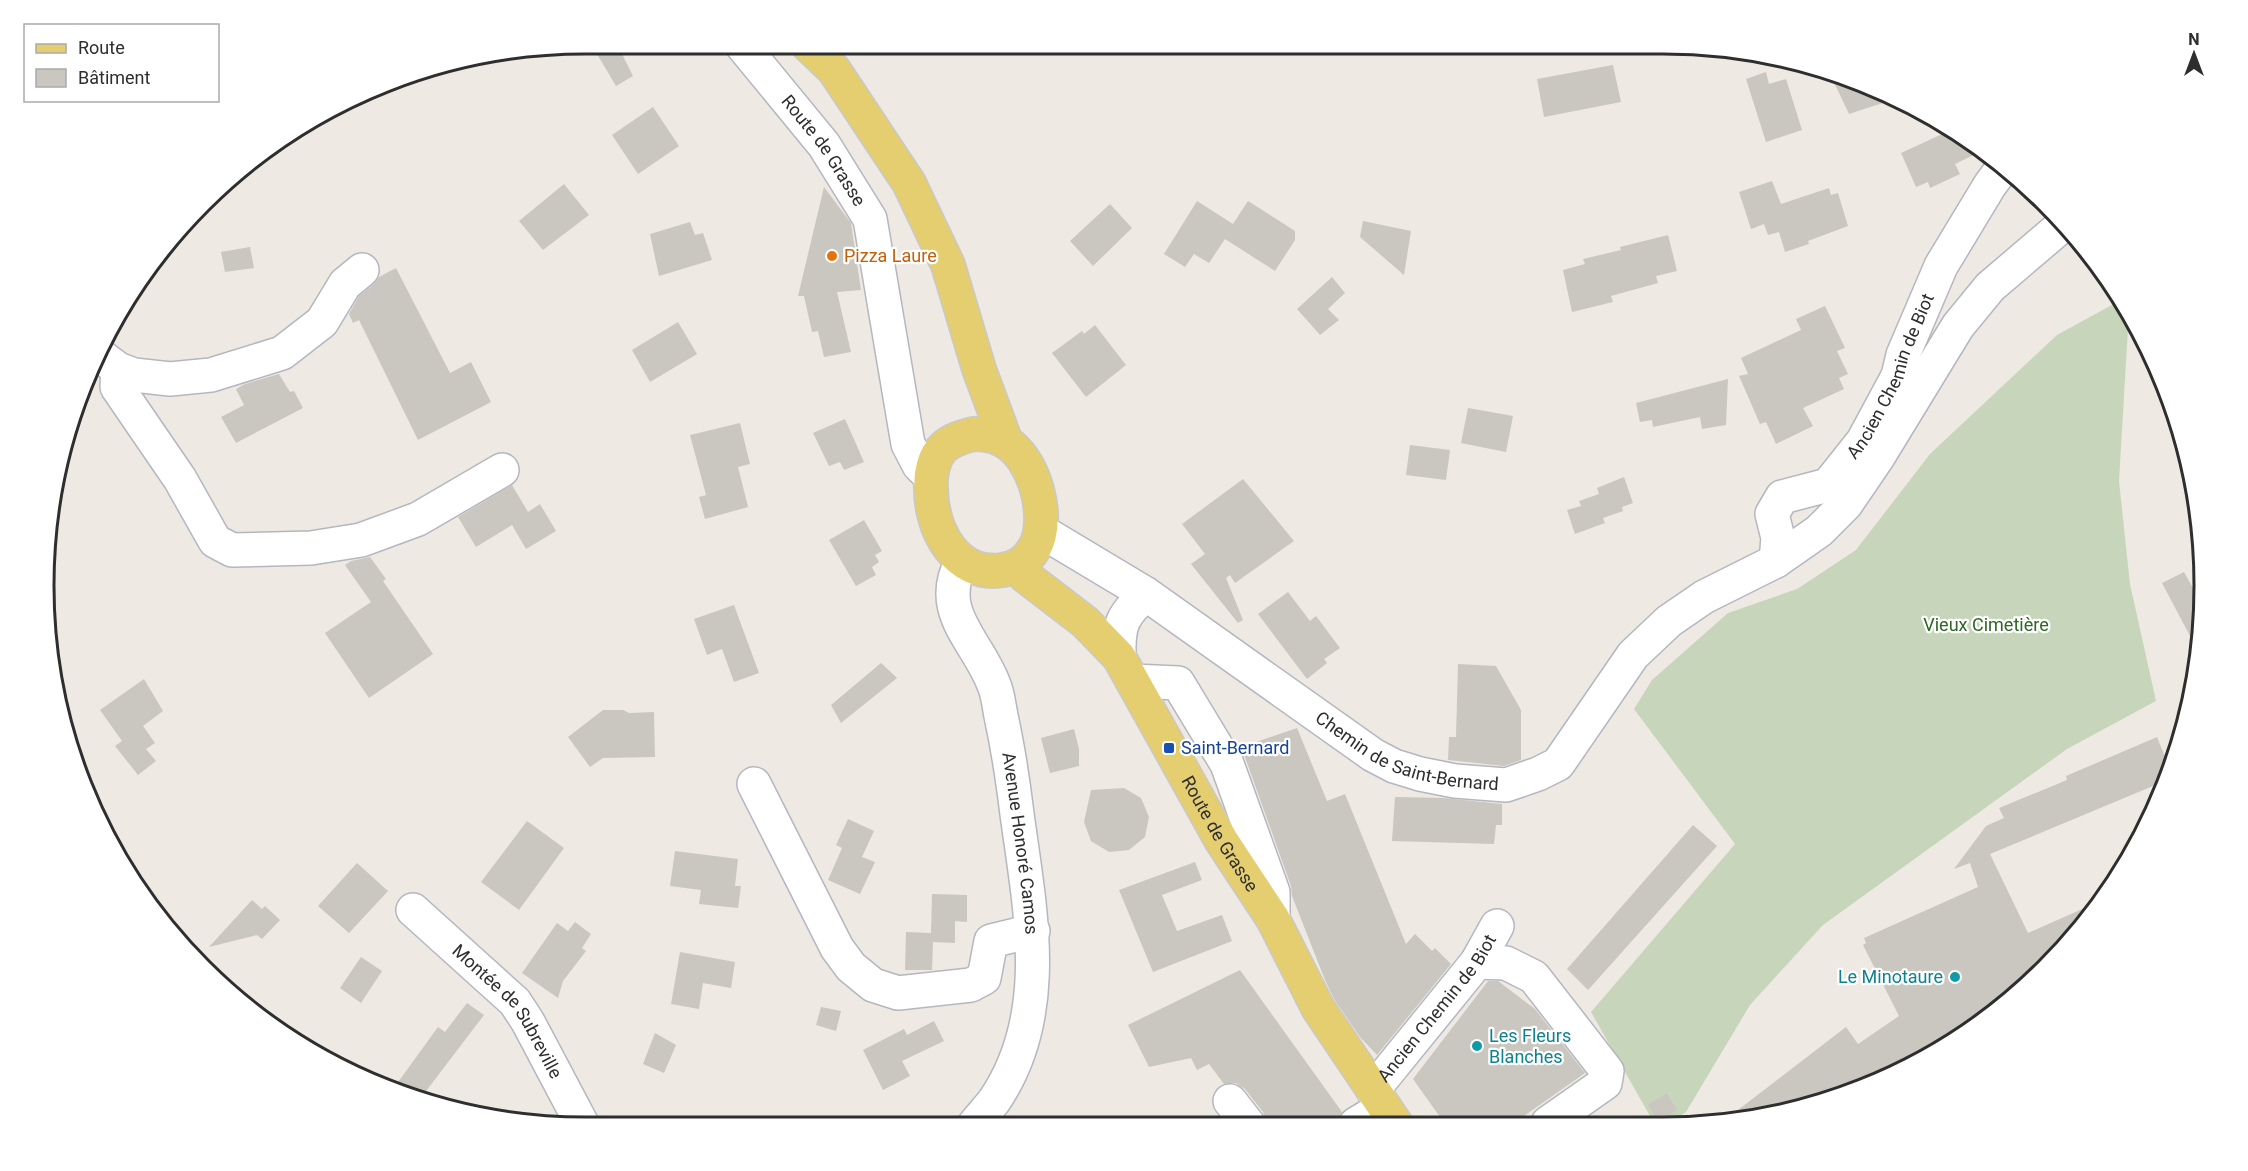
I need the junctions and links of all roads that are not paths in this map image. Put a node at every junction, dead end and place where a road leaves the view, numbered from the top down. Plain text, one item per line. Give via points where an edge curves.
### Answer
1 (749, 54) edge
2 (830, 57) edge
3 (1998, 174) edge
4 (2057, 230) edge
5 (362, 270) dead end
6 (110, 363) edge
7 (979, 369) junction
8 (957, 438) junction
9 (1006, 442) junction
10 (502, 470) dead end
11 (930, 476) junction
12 (1041, 531) junction
13 (962, 561) junction
14 (1776, 561) junction
15 (1017, 567) junction
16 (1146, 594) junction
17 (1126, 669) junction
18 (754, 784) dead end
19 (413, 910) dead end
20 (1497, 926) dead end
21 (1033, 931) junction
22 (1478, 962) junction
23 (1384, 1107) edge
24 (578, 1117) edge
25 (980, 1117) edge
26 (1368, 1117) edge
27 (1557, 1117) edge

1 - 11 street, Route de Grasse via 824,146 870,219 908,444
2 - 7 main road via 909,183 948,265
3 - 14 street, Ancien Chemin de Biot via 1941,266 1898,376 1863,441 1828,485 1782,498 1772,514 1778,538
4 - 14 street, Chemin de Saint-Bernard via 1989,287 1958,326 1846,504 1819,531
5 - 6 street via 345,284 322,322 282,353 211,375 170,379 134,375
6 - 10 street via 117,387 180,479 215,540 232,550 311,548 361,540 418,519
7 - 8 main road via 972,405
7 - 9 main road
8 - 9 main road via 990,435
8 - 11 main road via 942,448
9 - 12 main road via 1029,468 1038,491
11 - 13 main road via 931,505 938,529 946,545
12 - 15 main road via 1030,556
12 - 16 street, Chemin de Saint-Bernard
13 - 15 main road via 996,571
13 - 21 street, Avenue Honoré Camos via 953,600 958,620 994,685 1009,750
14 - 16 street, Chemin de Saint-Bernard via 1704,597 1669,621 1633,655 1558,764 1506,785 1455,782 1394,766 1373,755
15 - 17 main road, Route de Grasse via 1085,622
16 - 17 street via 1132,606 1118,633
17 - 23 main road, Route de Grasse via 1221,840 1273,919 1318,1008
18 - 21 street via 837,948 873,986 898,993 971,985 984,978 991,941
19 - 24 street, Montée de Subreville via 515,1002
20 - 22 street, Ancien Chemin de Biot
21 - 25 street, Avenue Honoré Camos via 1033,979 1020,1048 994,1100
22 - 23 street, Ancien Chemin de Biot
22 - 27 street via 1506,963 1534,977 1607,1071 1605,1083
23 - 26 street, Ancien Chemin de Biot

